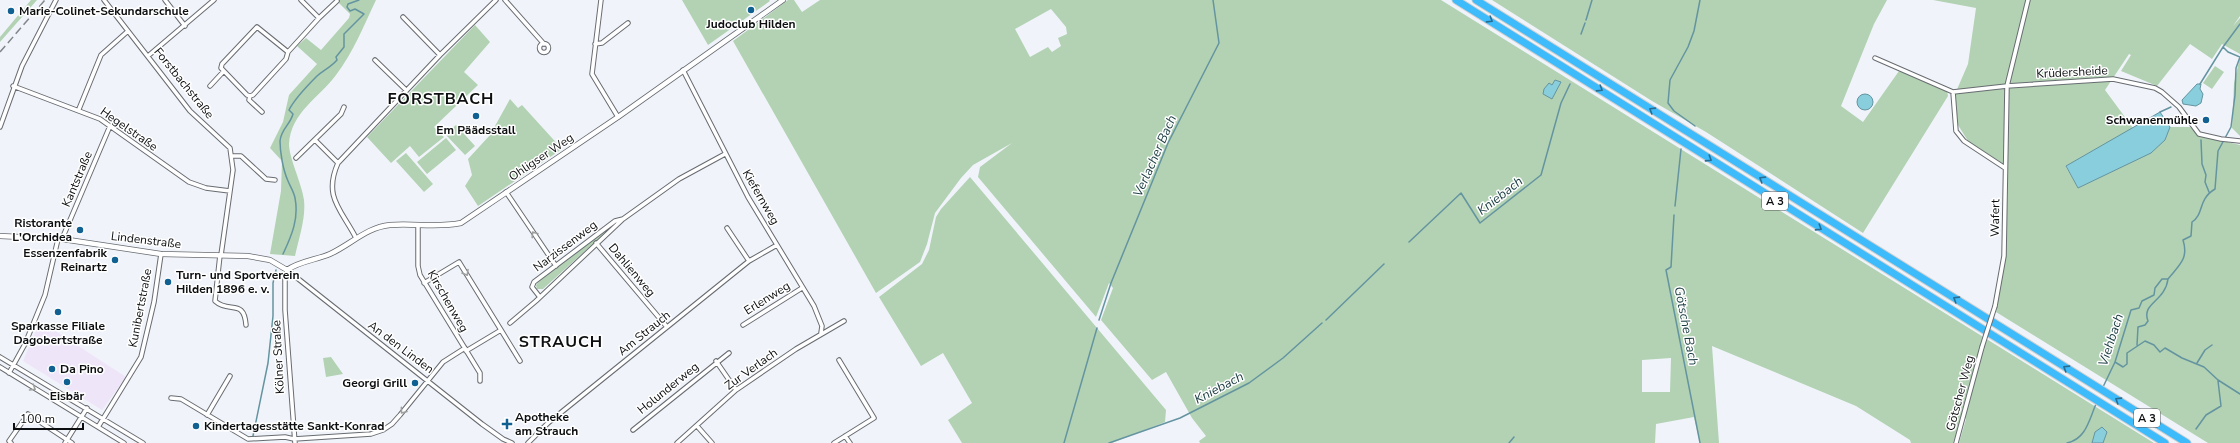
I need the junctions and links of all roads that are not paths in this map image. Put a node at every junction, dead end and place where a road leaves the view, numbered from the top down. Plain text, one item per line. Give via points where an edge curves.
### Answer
1 (56, 0) edge
2 (104, 0) edge
3 (165, 0) edge
4 (214, 0) edge
5 (300, 0) edge
6 (496, 0) edge
7 (506, 0) edge
8 (601, 0) edge
9 (783, 0) edge
10 (1456, 0) edge
11 (1476, 0) edge
12 (2028, 0) edge
13 (337, 1) edge
14 (403, 16) dead end
15 (319, 18) junction
16 (628, 23) dead end
17 (185, 26) junction
18 (128, 31) junction
19 (544, 44) dead end
20 (595, 44) junction
21 (288, 52) junction
22 (440, 55) junction
23 (148, 56) junction
24 (1875, 58) dead end
25 (375, 60) dead end
26 (683, 70) junction
27 (223, 72) junction
28 (13, 86) junction
29 (210, 86) dead end
30 (2007, 86) junction
31 (406, 90) junction
32 (1953, 92) junction
33 (250, 96) junction
34 (344, 107) dead end
35 (79, 109) junction
36 (262, 112) dead end
37 (618, 117) junction
38 (110, 126) junction
39 (0, 127) edge
40 (315, 140) junction
41 (2240, 142) edge
42 (725, 154) junction
43 (232, 156) junction
44 (296, 158) dead end
45 (338, 163) junction
46 (2005, 168) junction
47 (275, 180) dead end
48 (230, 192) junction
49 (506, 192) junction
50 (623, 218) junction
51 (418, 225) junction
52 (728, 228) dead end
53 (0, 236) edge
54 (356, 238) junction
55 (60, 239) junction
56 (596, 243) junction
57 (777, 245) junction
58 (161, 254) junction
59 (221, 255) junction
60 (749, 261) junction
61 (556, 266) junction
62 (287, 270) junction
63 (424, 283) junction
64 (802, 288) junction
65 (539, 296) junction
66 (844, 321) dead end
67 (510, 323) dead end
68 (246, 325) dead end
69 (743, 325) dead end
70 (667, 327) junction
71 (501, 330) junction
72 (821, 333) junction
73 (1982, 347) joint
74 (465, 349) junction
75 (728, 352) dead end
76 (0, 357) edge
77 (839, 360) dead end
78 (520, 361) dead end
79 (716, 361) junction
80 (14, 364) junction
81 (0, 367) edge
82 (9, 373) junction
83 (230, 376) dead end
84 (428, 380) junction
85 (480, 381) dead end
86 (736, 390) junction
87 (171, 398) dead end
88 (87, 408) junction
89 (207, 415) junction
90 (82, 417) junction
91 (104, 418) junction
92 (697, 426) junction
93 (98, 427) junction
94 (633, 430) dead end
95 (845, 436) junction
96 (66, 441) edge
97 (294, 441) edge
98 (502, 441) edge
99 (11, 443) edge
100 (72, 443) edge
101 (124, 443) edge
102 (143, 443) edge
103 (512, 443) edge
104 (528, 443) edge
105 (677, 443) edge
106 (712, 443) edge
107 (834, 443) edge
108 (850, 443) edge
109 (1956, 443) edge
110 (2165, 443) edge
111 (2187, 443) edge

1 - 28 street
2 - 18 street, Forstbachstraße
3 - 17 street
4 - 17 street
5 - 15 street
6 - 22 street
7 - 19 street
8 - 20 street
9 - 26 street, Ohligser Weg
10 -> 110 highway, A 3
111 -> 11 highway, A 3
12 - 30 street
13 - 15 street
14 - 22 street
15 - 21 street
16 - 20 street via 602,43
17 - 23 street
18 - 23 street, Forstbachstraße
18 - 35 street via 101,55
20 - 37 street via 592,74
21 - 27 street via 257,27 222,64 220,68
21 - 33 street via 286,59
22 - 31 street
23 - 43 street, Forstbachstraße via 190,111 230,148
24 - 32 street, Krüdersheide
25 - 31 street
26 - 37 street, Ohligser Weg
26 - 42 street, Kiefernweg
27 - 29 street
27 - 33 street
28 - 35 street, Hegelstraße
28 - 39 street
30 - 32 street, Krüdersheide
30 - 41 street, Krüdersheide via 2113,79 2154,88 2179,107 2199,134
30 - 46 street, Wafert
31 - 45 street
32 - 46 street via 1956,131 1964,141
33 - 36 street via 249,100
34 - 40 street via 341,114
35 - 38 street, Hegelstraße
37 - 49 street, Ohligser Weg
38 - 48 street, Hegelstraße via 183,179 206,188
38 - 55 street, Kantstraße
40 - 44 street
40 - 45 street
42 - 50 street, Narzissenweg via 679,179
42 - 57 street, Kiefernweg
43 - 47 street via 242,156 266,179
43 - 48 street
45 - 54 street via 331,190
46 - 73 street, Wafert, bridge via 2004,256 1995,306
48 - 59 street
49 - 51 street, Ohligser Weg via 460,223
61 -> 49 street
50 - 56 street, Narzissenweg
50 - 61 street, Narzissenweg via 615,221
51 - 54 street, Ohligser Weg via 378,227
51 - 63 street, Kirschenweg via 418,266
52 - 60 street
53 - 55 street, Lindenstraße
54 - 62 street, Ohligser Weg via 332,253 296,264
55 - 58 street, Lindenstraße
55 - 80 street, Kantstraße via 45,295
56 - 65 street, Narzissenweg
56 - 70 street, Dahlienweg
57 - 60 street, Am Strauch
57 - 64 street, Kiefernweg
58 - 59 street, Lindenstraße
58 - 91 street, Kunibertstraße via 154,302 141,357
59 - 62 street, Lindenstraße via 263,258
59 - 68 street via 215,301 241,310 245,314
60 - 70 street, Am Strauch
61 - 65 street, Narzissenweg via 532,285
62 - 84 street, An den Linden
62 - 97 street, Kölner Straße via 284,278 285,310
63 -> 71 street via 459,262
63 - 74 street, Kirschenweg
64 - 69 street, Erlenweg
64 - 72 street, Kiefernweg via 817,313 822,326
65 - 67 street, Narzissenweg
66 - 72 street, Zur Verlach
70 - 104 street, Am Strauch via 548,423
71 - 74 street
71 - 78 street
72 - 86 street, Zur Verlach
73 - 109 street, Götscher Weg
74 - 84 street via 445,360
74 - 85 street, Kirschenweg via 480,373
75 - 79 street, Holunderweg
76 - 80 street
77 - 95 street via 874,418
79 - 86 street, Holunderweg
79 - 94 street, Holunderweg
80 - 82 street, Kantstraße
80 - 88 street
81 - 82 street
82 -> 90 street
83 - 89 street
84 -> 97 street via 392,424 383,430 371,434
84 - 98 street, An den Linden
86 - 92 street, Zur Verlach
87 - 89 street via 181,399
88 - 90 street
88 - 91 street
89 - 97 street via 248,438 285,437
90 - 93 street
90 - 96 street
91 - 93 street, Kunibertstraße
91 - 102 street
92 - 105 street, Zur Verlach
92 - 106 street
93 - 101 street
95 - 107 street
95 - 108 street
96 - 99 street via 28,414 9,441
96 - 100 street
98 - 103 street, An den Linden

